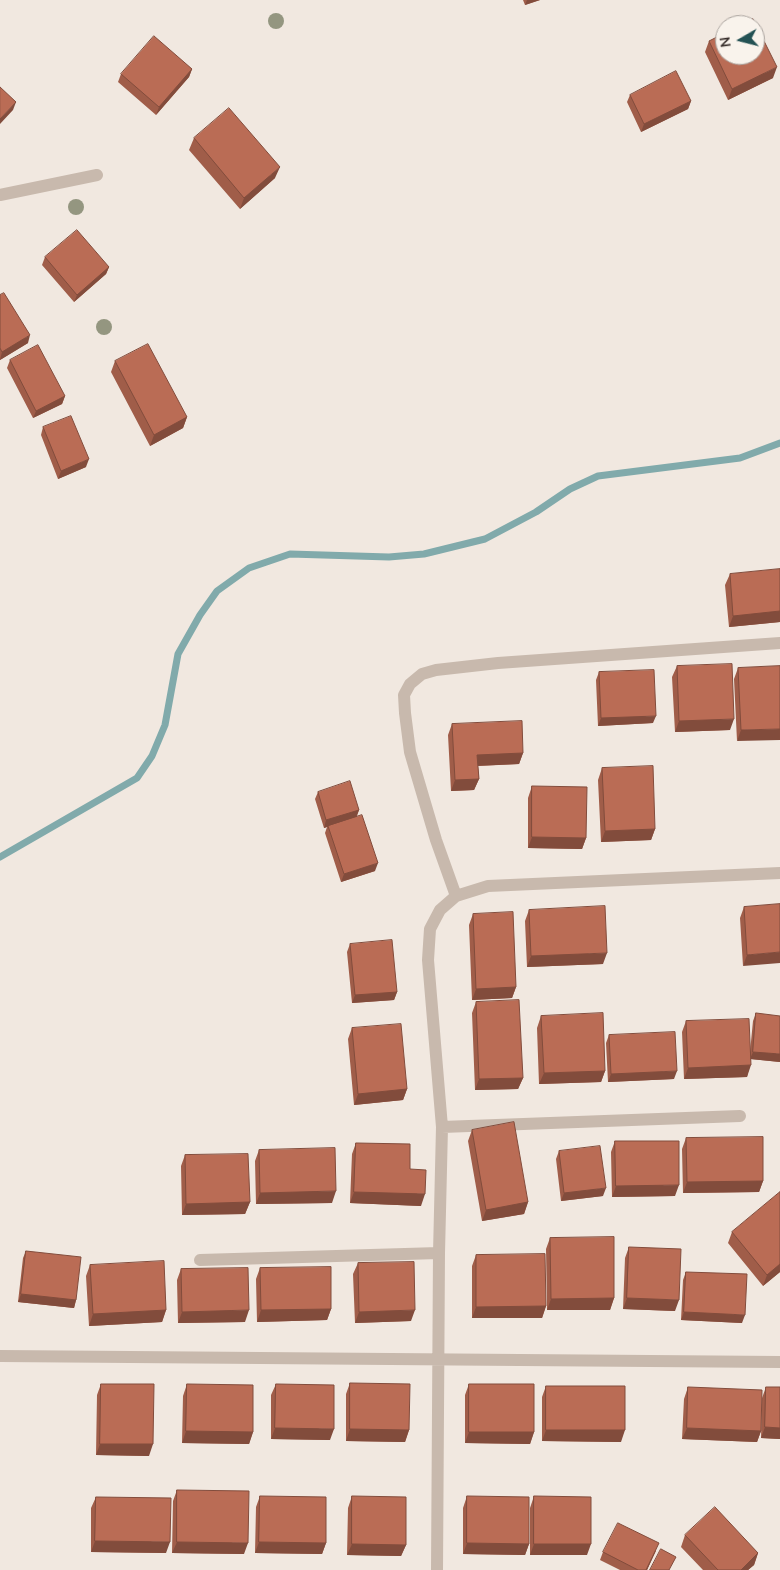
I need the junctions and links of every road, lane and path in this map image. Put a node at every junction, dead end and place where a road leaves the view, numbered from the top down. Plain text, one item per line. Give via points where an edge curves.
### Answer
1 (97, 175) dead end
2 (0, 195) edge
3 (780, 644) edge
4 (780, 873) edge
5 (456, 896) junction
6 (740, 1116) dead end
7 (442, 1128) junction
8 (439, 1253) junction
9 (200, 1260) dead end
10 (0, 1356) edge
11 (438, 1359) junction
12 (780, 1362) edge
13 (438, 1570) edge

1 - 2 street
3 - 5 street via 480,665 422,674 410,684 404,695 410,752
4 - 5 street via 488,886
5 - 7 street via 440,910 430,929 428,960
6 - 7 street
7 - 8 street
8 - 9 street
8 - 11 street
10 - 11 street
11 - 12 street
11 - 13 street

